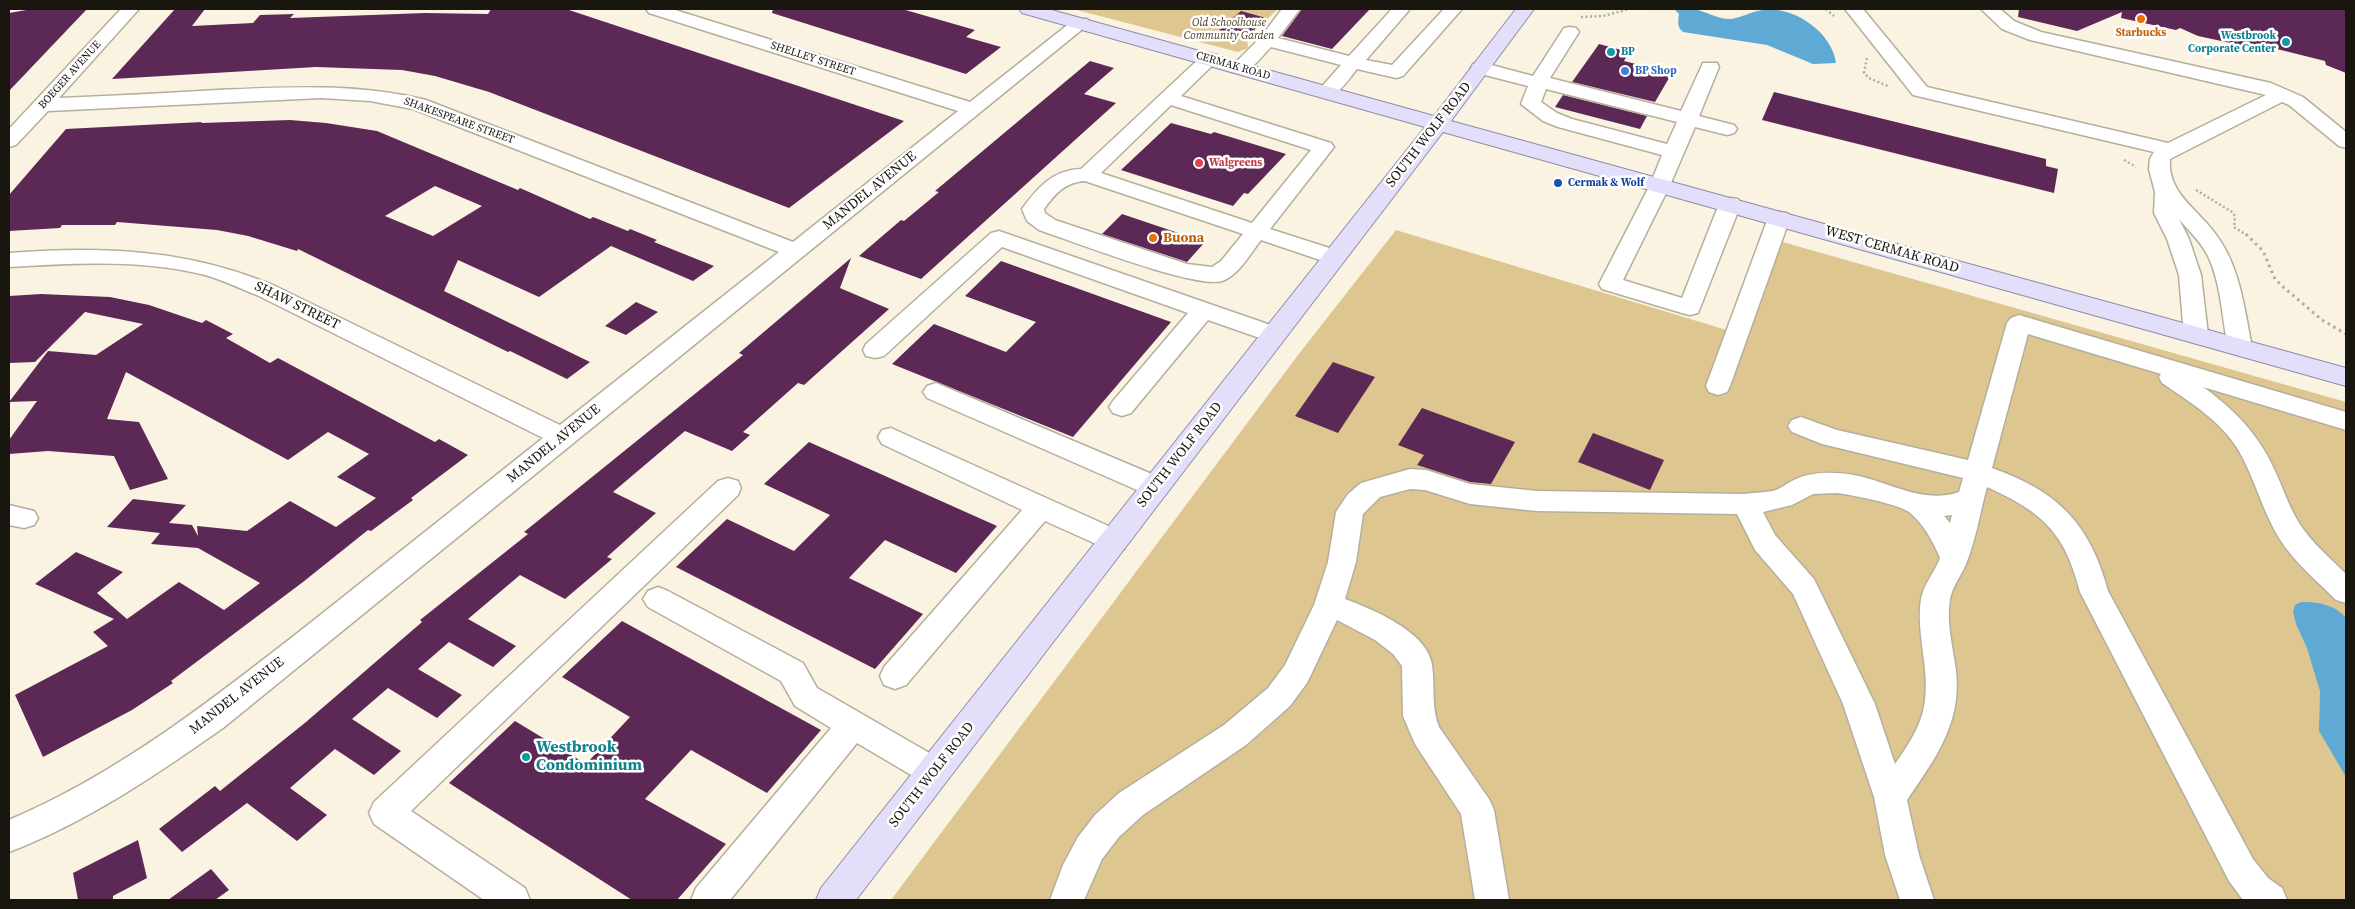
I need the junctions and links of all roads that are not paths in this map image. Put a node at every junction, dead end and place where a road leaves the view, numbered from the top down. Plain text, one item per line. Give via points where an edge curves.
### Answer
1 (130, 9) edge
2 (655, 9) edge
3 (1028, 9) edge
4 (1290, 9) edge
5 (1401, 9) edge
6 (1454, 9) edge
7 (1524, 9) edge
8 (1854, 9) edge
9 (1990, 9) edge
10 (1080, 23) junction
11 (1573, 24) road end
12 (1267, 41) junction
13 (1210, 59) junction
14 (1353, 63) junction
15 (1710, 67) dead end
16 (1240, 68) junction
17 (1480, 68) junction
18 (1538, 82) junction
19 (1327, 92) junction
20 (2282, 94) junction
21 (1168, 98) junction
22 (42, 105) junction
23 (972, 109) junction
24 (1687, 119) junction
25 (1439, 123) junction
26 (1727, 129) dead end
27 (9, 141) edge
28 (2346, 142) edge
29 (2170, 150) junction
30 (1674, 152) junction
31 (1087, 175) junction
32 (1660, 185) junction
33 (2166, 192) junction
34 (1730, 204) junction
35 (1779, 218) junction
36 (1257, 232) junction
37 (796, 250) junction
38 (1334, 257) junction
39 (9, 260) edge
40 (1203, 310) junction
41 (1274, 335) junction
42 (2196, 335) junction
43 (2240, 347) junction
44 (875, 350) dead end
45 (2150, 362) junction
46 (2346, 377) edge
47 (1718, 386) dead end
48 (936, 392) dead end
49 (1122, 407) dead end
50 (2346, 421) edge
51 (1801, 426) dead end
52 (563, 437) junction
53 (890, 437) dead end
54 (1973, 486) junction
55 (1156, 487) junction
56 (728, 488) dead end
57 (1745, 504) junction
58 (1918, 505) junction
59 (1042, 507) junction
60 (1114, 541) junction
61 (1954, 558) junction
62 (2346, 592) edge
63 (658, 599) dead end
64 (1329, 605) junction
65 (895, 676) dead end
66 (853, 725) junction
67 (934, 772) junction
68 (1890, 797) junction
69 (9, 836) edge
70 (512, 900) edge
71 (708, 900) edge
72 (834, 900) edge
73 (1067, 900) edge
74 (1492, 900) edge
75 (1917, 900) edge
76 (2270, 900) edge

1 - 22 street, BOEGER AVENUE
2 - 23 street, SHELLEY STREET
3 - 10 main road, CERMAK ROAD
4 - 12 street
5 - 14 street
6 - 14 street via 1396,72
7 - 17 main road, SOUTH WOLF ROAD
8 - 29 street via 1920,91
9 - 20 street via 2008,25 2036,36 2244,82
10 - 13 main road, CERMAK ROAD
10 - 23 street, MANDEL AVENUE
11 - 18 street
12 - 14 street
12 - 16 street
13 - 16 main road, CERMAK ROAD
13 - 21 street
14 - 19 street
15 - 24 street
16 - 19 main road, CERMAK ROAD
17 - 18 street
17 - 25 main road, SOUTH WOLF ROAD
18 - 24 street
18 - 30 street via 1531,104 1550,117
19 - 25 main road, CERMAK ROAD
20 - 28 street via 2312,113
20 - 29 street
21 - 31 street
21 - 36 street via 1324,147
22 - 27 street, BOEGER AVENUE
22 - 37 street, SHAKESPEARE STREET via 298,92 392,97 419,104
23 - 37 street, MANDEL AVENUE
24 - 26 street
24 - 30 street
25 - 32 main road, WEST CERMAK ROAD
25 - 38 main road, SOUTH WOLF ROAD
29 - 33 street via 2160,160 2159,169
30 - 32 street
31 - 36 street
31 - 36 street via 1060,178 1032,209 1035,216 1047,225 1184,271 1216,275 1229,266
32 - 34 main road, WEST CERMAK ROAD
32 - 34 street via 1610,284 1690,308
33 - 42 street via 2165,213 2190,275
33 - 43 street via 2206,236 2218,256 2226,276
34 - 35 main road, WEST CERMAK ROAD
35 - 42 main road, WEST CERMAK ROAD
35 - 47 street
36 - 38 street
37 - 52 street, MANDEL AVENUE
38 - 41 main road, SOUTH WOLF ROAD
39 - 52 street, SHAW STREET via 86,256 131,258 165,261 233,276
40 - 41 street
40 - 44 street via 1000,238
40 - 49 street
41 - 55 main road, SOUTH WOLF ROAD
42 - 43 main road, WEST CERMAK ROAD
43 - 46 main road, WEST CERMAK ROAD
45 - 50 street
45 - 54 street via 2018,323
45 - 62 street via 2212,405 2235,428 2251,448 2290,533
48 - 55 street
51 - 54 street via 1838,440 1898,452
52 - 69 street, MANDEL AVENUE via 212,718 102,789
53 - 59 street
54 - 58 street via 1957,506
54 - 61 street
54 - 76 street via 2001,482 2042,505 2071,535 2081,552 2094,592 2241,870 2256,890
55 - 60 main road, SOUTH WOLF ROAD
56 - 70 street via 386,813
57 - 58 street via 1779,500 1804,486 1838,483 1859,486
57 - 64 street via 1537,501 1470,494 1426,480 1410,479 1388,484 1371,490 1350,512 1342,562
57 - 68 street via 1765,542 1804,586 1823,623 1859,704
58 - 61 street via 1934,520
59 - 60 street
59 - 65 street
60 - 67 main road, SOUTH WOLF ROAD
61 - 68 street via 1941,577 1932,614 1943,690 1939,714 1915,760
63 - 66 street via 792,672 806,697
64 - 73 street via 1296,674 1279,697 1235,735 1131,804 1107,826 1090,848
64 - 74 street via 1386,631 1404,645 1417,663 1419,716 1426,734 1477,810
66 - 67 street
66 - 71 street
67 - 72 main road, SOUTH WOLF ROAD
68 - 75 street via 1902,855

